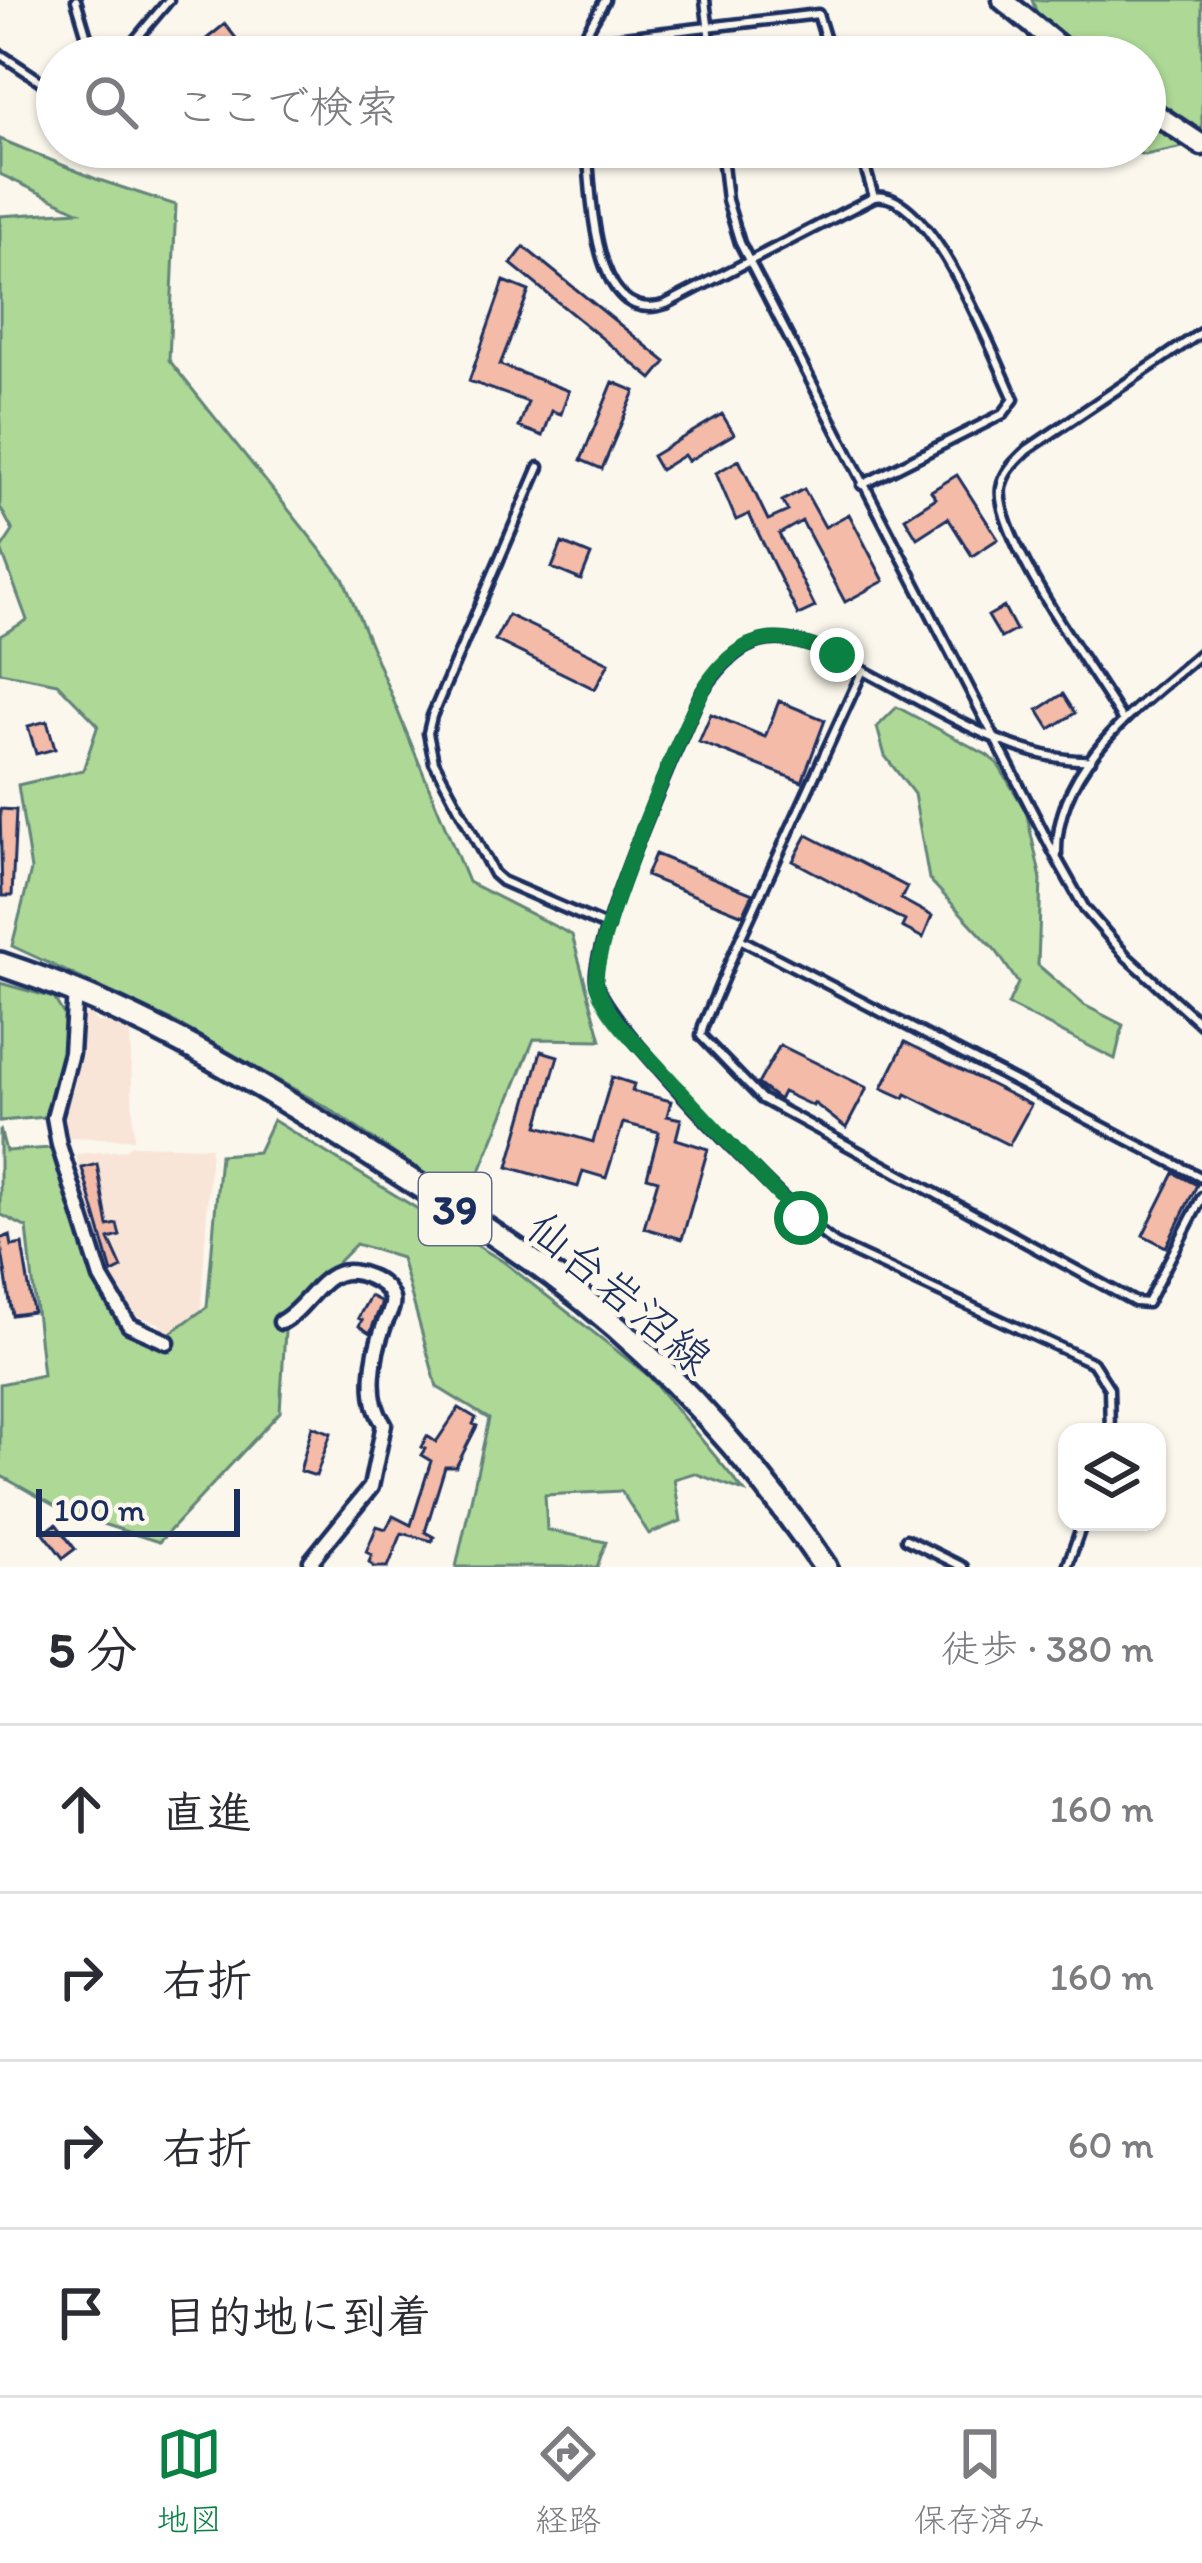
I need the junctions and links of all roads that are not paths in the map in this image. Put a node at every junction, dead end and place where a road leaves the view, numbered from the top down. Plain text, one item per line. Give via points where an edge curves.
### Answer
1 (76, 0) edge
2 (169, 0) edge
3 (605, 0) edge
4 (705, 0) edge
5 (1003, 0) edge
6 (709, 26) junction
7 (87, 36) edge
8 (139, 36) edge
9 (584, 36) edge
10 (629, 36) edge
11 (710, 36) edge
12 (825, 36) edge
13 (1047, 36) edge
14 (0, 54) edge
15 (36, 78) edge
16 (1166, 121) edge
17 (1202, 145) edge
18 (589, 168) edge
19 (723, 168) edge
20 (865, 168) edge
21 (874, 197) junction
22 (749, 260) junction
23 (1202, 332) edge
24 (539, 466) dead end
25 (862, 485) junction
26 (1202, 652) edge
27 (863, 670) junction
28 (1124, 721) junction
29 (997, 737) junction
30 (1091, 760) junction
31 (1057, 859) junction
32 (608, 927) junction
33 (740, 939) junction
34 (0, 964) edge
35 (75, 989) junction
36 (1202, 1025) edge
37 (1202, 1178) edge
38 (1202, 1197) edge
39 (281, 1322) dead end
40 (167, 1342) dead end
41 (1110, 1423) edge
42 (1080, 1531) edge
43 (906, 1539) dead end
44 (309, 1565) edge
45 (825, 1567) edge
46 (962, 1567) edge
47 (1067, 1567) edge

1 - 7 lane
2 - 8 lane
3 - 9 lane
4 - 6 lane
5 - 13 street
6 - 10 lane
6 - 11 lane
6 - 12 lane via 818,14
14 - 15 lane
16 - 17 street
18 - 22 lane via 604,268 624,298 656,307
19 - 22 lane
20 - 21 lane
21 - 22 lane
21 - 25 lane via 896,200 928,229 1014,399 1003,414
22 - 25 lane
23 - 28 lane via 1027,450 1001,490 1023,559
24 - 32 lane via 432,716 430,749 494,874
25 - 29 lane
26 - 28 lane
27 - 29 lane
27 - 32 lane via 790,638 752,643 718,668 670,763
27 - 33 lane
28 - 30 lane
29 - 30 lane via 1046,758
29 - 31 lane
30 - 31 lane via 1060,819
31 - 36 lane via 1085,909
32 - 41 lane via 595,976 610,1010 801,1218 836,1244 1093,1363 1109,1388
33 - 37 lane
33 - 38 lane via 701,1036 762,1099 790,1115 1135,1302 1148,1303
34 - 35 main road, 仙台岩沼線 / 39
35 - 40 street via 55,1130 101,1278 129,1325
35 - 45 main road, 仙台岩沼線 / 39 via 256,1082 554,1276 738,1451
39 - 44 street via 344,1271 373,1279 393,1302 372,1386 384,1424 371,1487
42 - 47 lane
43 - 46 lane

